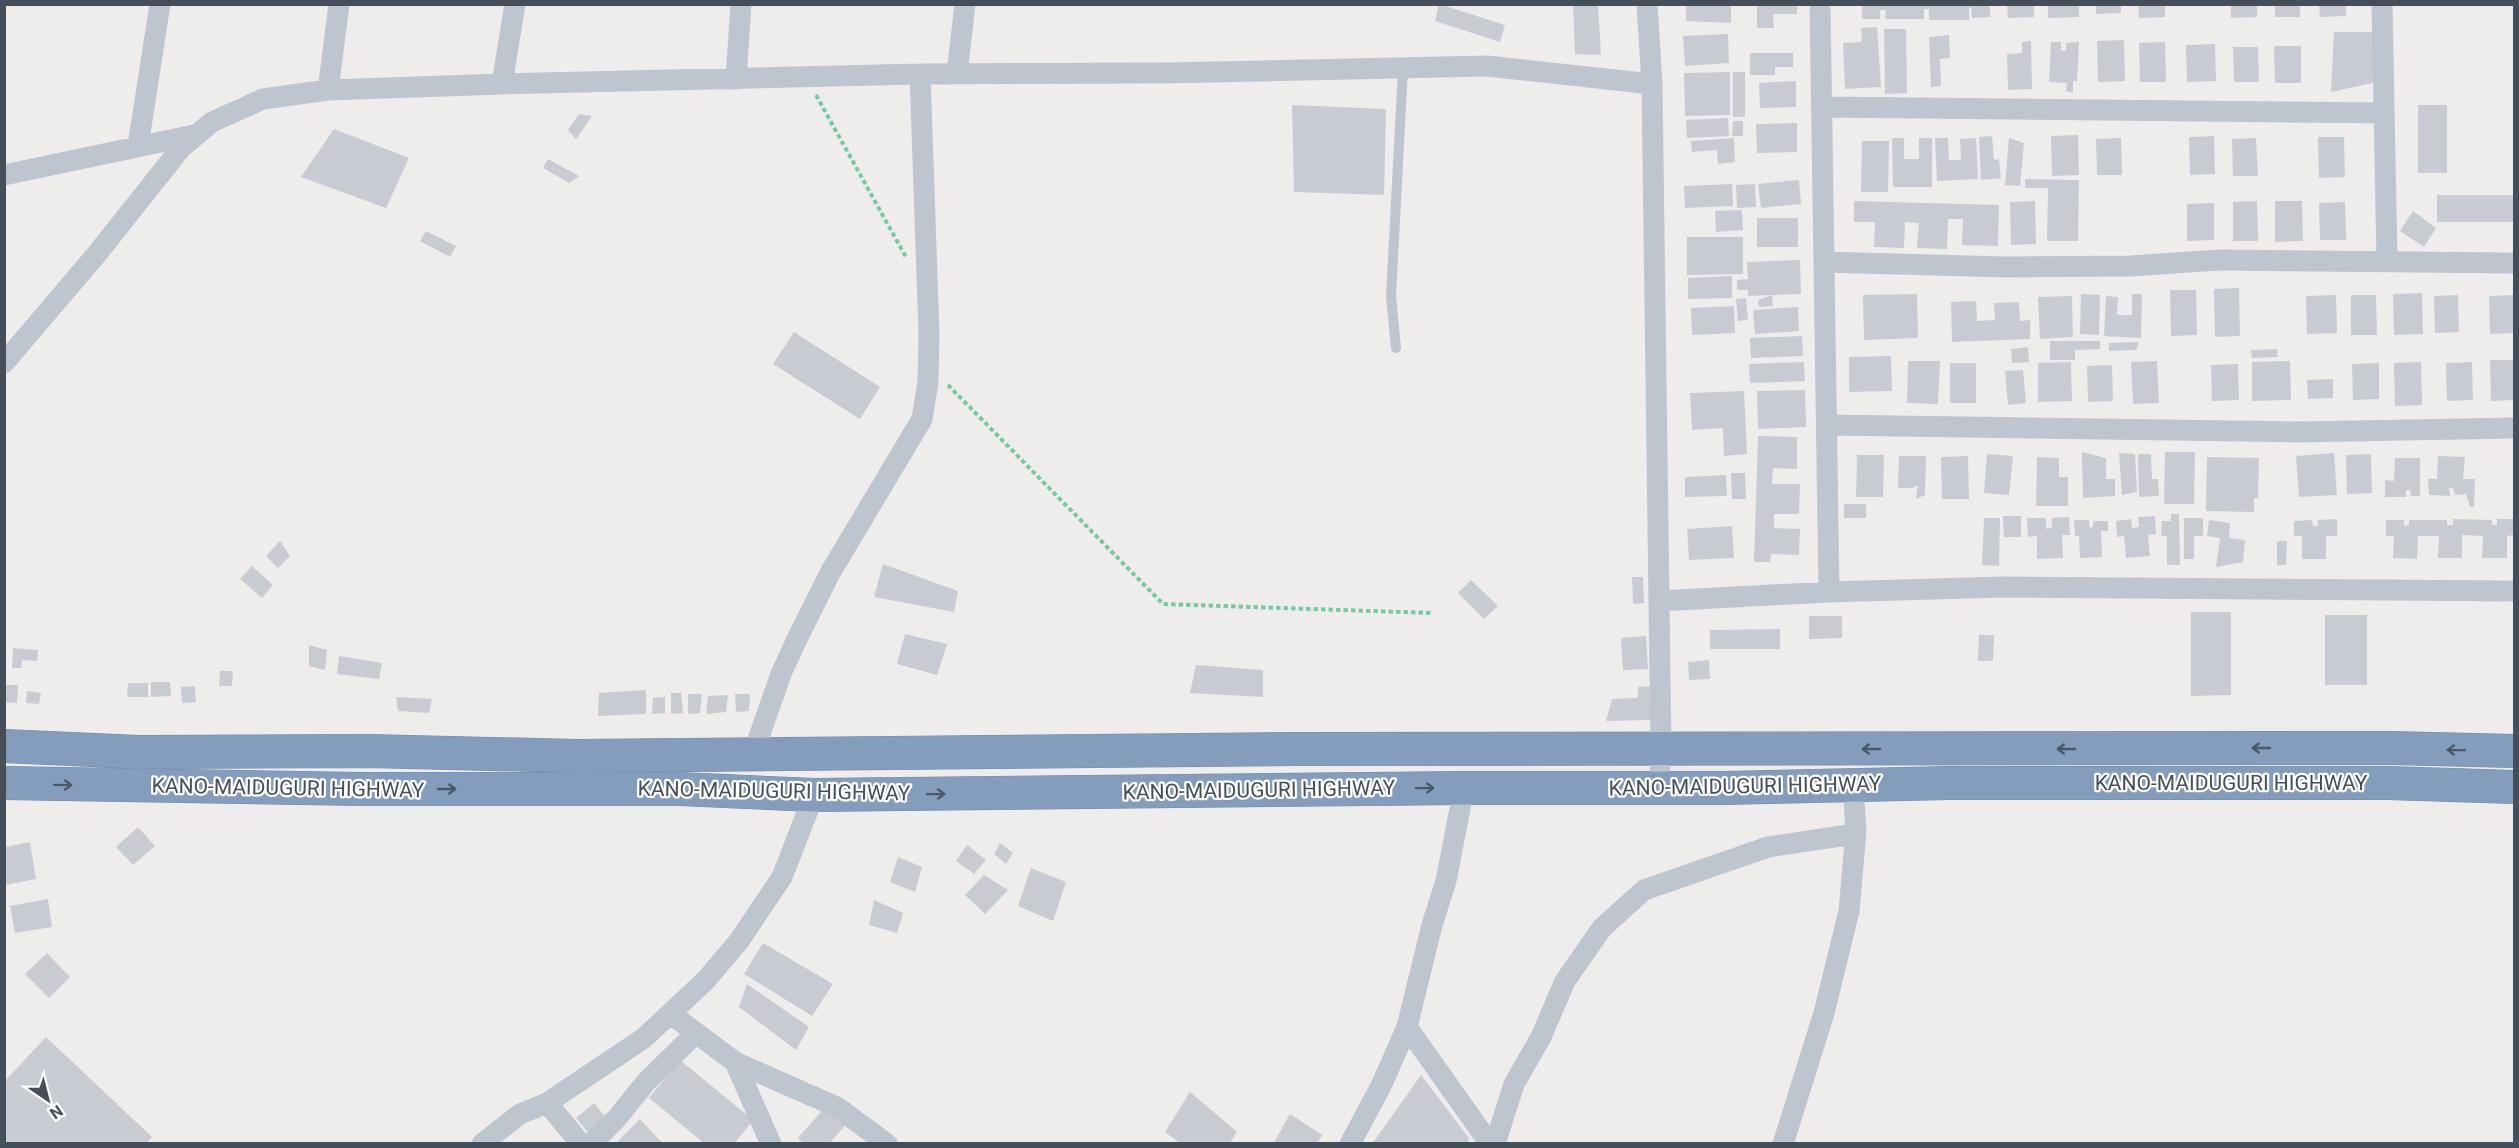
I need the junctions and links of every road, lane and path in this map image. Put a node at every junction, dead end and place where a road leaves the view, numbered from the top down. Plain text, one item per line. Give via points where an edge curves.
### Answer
1 (160, 4) edge
2 (339, 4) edge
3 (515, 4) edge
4 (741, 4) edge
5 (965, 4) edge
6 (1647, 4) edge
7 (1820, 4) edge
8 (2382, 4) edge
9 (1403, 69) junction
10 (957, 74) junction
11 (920, 75) junction
12 (806, 77) junction
13 (736, 79) junction
14 (502, 84) junction
15 (1652, 84) junction
16 (328, 90) junction
17 (1822, 107) junction
18 (2384, 113) junction
19 (197, 134) junction
20 (138, 146) junction
21 (4, 175) edge
22 (2387, 261) junction
23 (1824, 262) junction
24 (2514, 263) edge
25 (927, 297) junction
26 (1396, 348) dead end
27 (4, 363) edge
28 (929, 365) junction
29 (1828, 425) junction
30 (2514, 428) edge
31 (2514, 591) edge
32 (1829, 592) junction
33 (1659, 601) junction
34 (1431, 613) dead end
35 (4, 746) edge
36 (1661, 750) junction
37 (2514, 751) edge
38 (753, 754) junction
39 (4, 783) edge
40 (1853, 784) junction
41 (2514, 787) edge
42 (1464, 788) junction
43 (1659, 788) junction
44 (814, 795) junction
45 (1856, 831) junction
46 (671, 1014) junction
47 (1407, 1027) junction
48 (695, 1034) junction
49 (735, 1062) junction
50 (547, 1102) junction
51 (482, 1143) edge
52 (581, 1143) edge
53 (591, 1143) edge
54 (771, 1143) edge
55 (886, 1143) edge
56 (1350, 1143) edge
57 (1490, 1143) edge
58 (1495, 1143) edge
59 (1783, 1143) edge

1 - 20 street
2 - 16 street
3 - 14 street
4 - 13 street
5 - 10 street
6 - 15 street
7 - 17 street
8 - 18 street
9 - 10 street
9 - 15 street via 1487,66
9 - 26 lane via 1391,296
10 - 11 street
11 - 12 street
11 - 25 street
12 - 13 street
12 - 25 path
13 - 14 street
14 - 16 street
15 - 33 street
16 - 19 street via 262,99 212,122
17 - 18 street
17 - 23 street
18 - 22 street
19 - 20 street
19 - 27 street via 181,148
20 - 21 street
22 - 23 street via 2220,260 2130,266 2006,267
22 - 24 street
23 - 29 street
25 - 28 street
28 - 34 path via 1163,604
28 - 38 street via 918,430 830,573 781,674
29 - 30 street via 2298,432
29 - 32 street
31 - 32 street via 2003,587
32 - 33 street
33 - 36 street
35 - 38 highway, KANO-MAIDUGURI HIGHWAY via 138,752
37 -> 36 highway, KANO-MAIDUGURI HIGHWAY
36 - 38 highway, KANO-MAIDUGURI HIGHWAY
36 - 43 street
39 -> 44 highway, KANO-MAIDUGURI HIGHWAY via 680,789
40 - 41 highway, KANO-MAIDUGURI HIGHWAY via 2388,783
40 - 43 highway, KANO-MAIDUGURI HIGHWAY
40 - 45 street
42 - 43 highway, KANO-MAIDUGURI HIGHWAY
44 -> 42 highway, KANO-MAIDUGURI HIGHWAY
42 - 47 street via 1446,881
44 - 46 street via 782,878 739,941
45 - 58 street via 1768,846 1644,890 1602,928 1564,981 1514,1084
45 - 59 street via 1849,910 1824,1013
46 - 48 street
46 - 50 street via 644,1038
47 - 56 street
47 - 57 street
48 - 49 street
48 - 53 street
49 - 54 street
49 - 55 street via 837,1107
50 - 51 street via 520,1114
50 - 52 street

